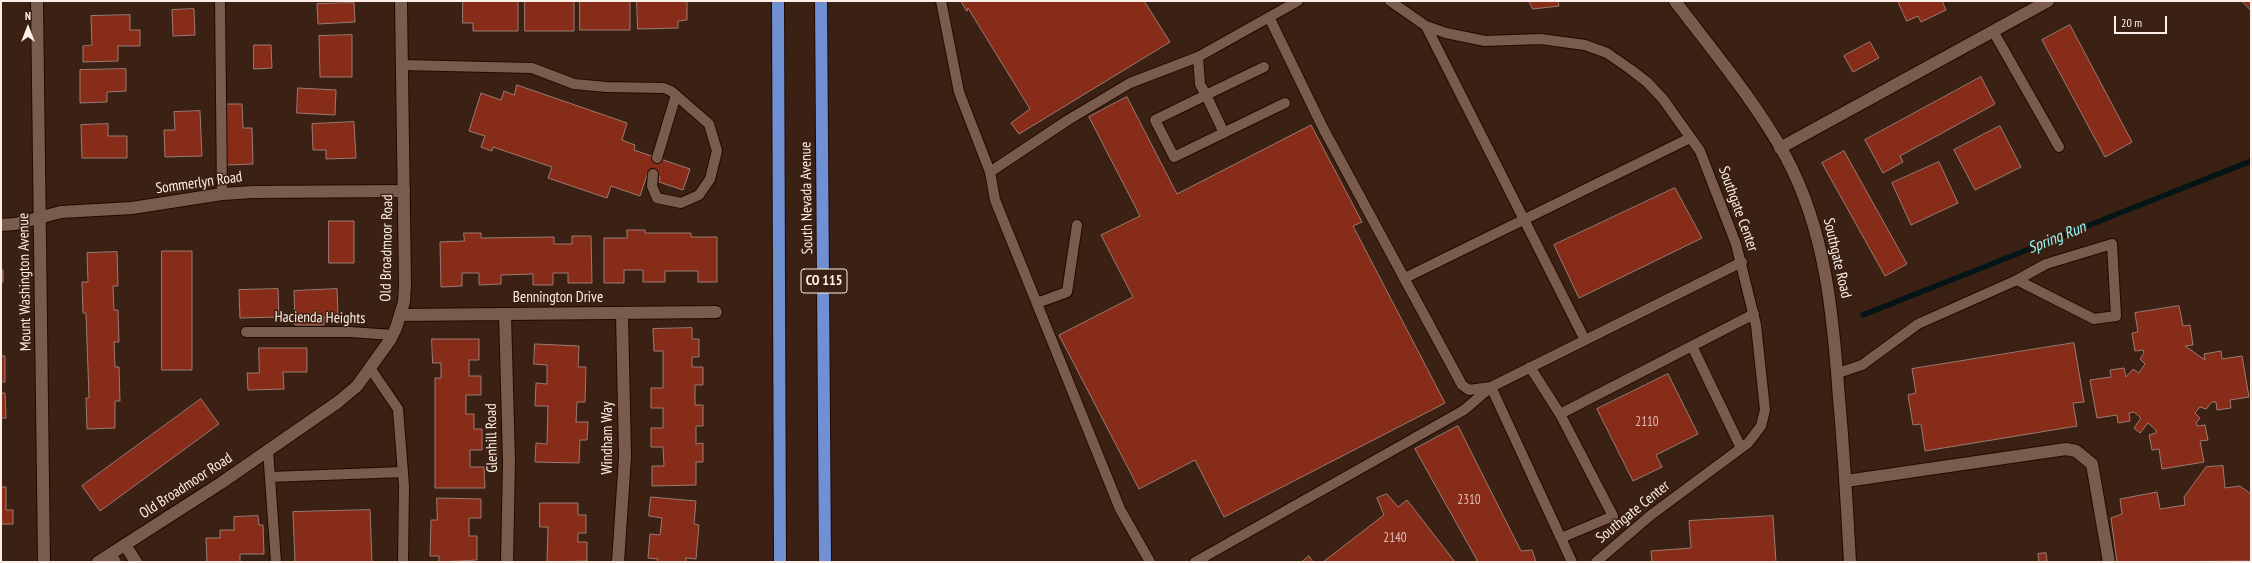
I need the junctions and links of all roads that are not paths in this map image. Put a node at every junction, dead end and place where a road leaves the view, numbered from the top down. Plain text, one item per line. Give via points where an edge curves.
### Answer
1 (37, 1) edge
2 (220, 1) edge
3 (401, 1) edge
4 (778, 1) edge
5 (821, 1) edge
6 (941, 1) edge
7 (1298, 1) edge
8 (1390, 1) edge
9 (1675, 1) edge
10 (2048, 1) edge
11 (1269, 17) junction
12 (1426, 26) junction
13 (1993, 31) junction
14 (1198, 57) junction
15 (402, 66) junction
16 (1264, 67) dead end
17 (676, 95) junction
18 (1206, 95) junction
19 (1285, 103) dead end
20 (1224, 133) junction
21 (1690, 138) junction
22 (2059, 147) dead end
23 (1780, 148) junction
24 (657, 158) dead end
25 (990, 172) junction
26 (653, 174) dead end
27 (404, 191) junction
28 (222, 194) junction
29 (40, 218) junction
30 (1524, 220) junction
31 (1, 225) edge
32 (1077, 225) dead end
33 (1742, 262) junction
34 (1405, 278) junction
35 (2018, 280) junction
36 (1037, 303) junction
37 (716, 312) dead end
38 (505, 314) junction
39 (622, 314) junction
40 (1754, 314) junction
41 (400, 316) junction
42 (246, 332) dead end
43 (393, 335) junction
44 (1585, 340) junction
45 (1692, 346) junction
46 (1530, 367) junction
47 (370, 368) junction
48 (1838, 373) junction
49 (1491, 387) junction
50 (1560, 414) junction
51 (1741, 448) junction
52 (268, 450) junction
53 (403, 472) junction
54 (270, 477) junction
55 (1846, 481) junction
56 (1561, 538) junction
57 (125, 545) junction
58 (112, 558) edge
59 (44, 562) edge
60 (98, 562) edge
61 (136, 562) edge
62 (276, 562) edge
63 (403, 562) edge
64 (507, 562) edge
65 (618, 562) edge
66 (780, 562) edge
67 (825, 562) edge
68 (1150, 562) edge
69 (1196, 562) edge
70 (1572, 562) edge
71 (1596, 562) edge
72 (1850, 562) edge
73 (2109, 562) edge

1 - 29 street, Mount Washington Avenue
2 - 28 lane
3 - 15 street, Old Broadmoor Road
4 - 66 highway, South Nevada Avenue / CO 115
5 - 67 highway, South Nevada Avenue / CO 115
6 - 25 lane via 959,92
7 - 11 lane
8 - 12 lane, Southgate Center
9 - 23 street, Southgate Road via 1740,86
10 - 13 street
11 - 14 lane
11 - 34 lane via 1323,128
12 - 21 lane, Southgate Center via 1465,38 1485,41 1566,41 1607,53 1647,82 1666,103
12 - 30 lane
13 - 22 lane
13 - 23 street
14 - 18 lane via 1200,84
14 - 25 lane via 1130,83 1068,120
15 - 17 lane via 532,68 574,84 664,88
15 - 27 street, Old Broadmoor Road
16 - 18 lane
17 - 24 lane
17 - 26 lane via 709,124 717,151 710,179 699,195 681,203 657,198 652,186
18 - 20 lane
18 - 20 lane via 1156,120 1174,157
19 - 20 lane
21 - 30 lane
21 - 33 lane, Southgate Center via 1700,151 1712,179
23 - 48 street, Southgate Road via 1804,197 1822,255 1830,296
25 - 36 lane via 995,200
27 - 28 street, Sommerlyn Road
27 - 41 street, Old Broadmoor Road via 404,285
28 - 29 street, Sommerlyn Road via 132,208 61,212
29 - 31 street, Sommerlyn Road
29 - 59 street, Mount Washington Avenue
30 - 34 lane
30 - 44 lane
32 - 36 lane via 1067,292
33 - 40 lane, Southgate Center
33 - 44 lane
34 - 49 lane via 1462,385 1469,390
35 - 35 lane via 2094,319 2116,316 2112,244 2046,264
35 - 48 lane via 1918,324 1862,365
36 - 68 lane via 1120,509
37 - 39 street, Bennington Drive
38 - 39 street, Bennington Drive
38 - 41 street, Bennington Drive
38 - 64 street, Glenhill Road via 509,461
39 - 65 street, Windham Way via 625,457
40 - 45 lane
40 - 51 lane, Southgate Center via 1765,410 1761,426
41 - 43 street, Old Broadmoor Road
42 - 43 lane, Hacienda Heights via 350,332
43 - 47 street, Old Broadmoor Road
44 - 46 lane
45 - 50 lane
45 - 51 lane
46 - 49 lane
46 - 50 lane
47 - 52 street, Old Broadmoor Road via 357,386 338,402
47 - 53 lane via 398,409
48 - 55 street, Southgate Road
49 - 56 lane
49 - 69 lane via 1464,410
50 - 56 lane via 1612,516
51 - 71 lane, Southgate Center via 1651,515
52 - 54 lane
52 - 57 street, Old Broadmoor Road
53 - 54 lane
53 - 63 lane
54 - 62 lane
55 - 72 street, Southgate Road
55 - 73 street via 2066,449 2076,451 2092,464
56 - 70 lane
57 - 58 street, Old Broadmoor Road
57 - 61 street
58 - 60 street, Old Broadmoor Road

